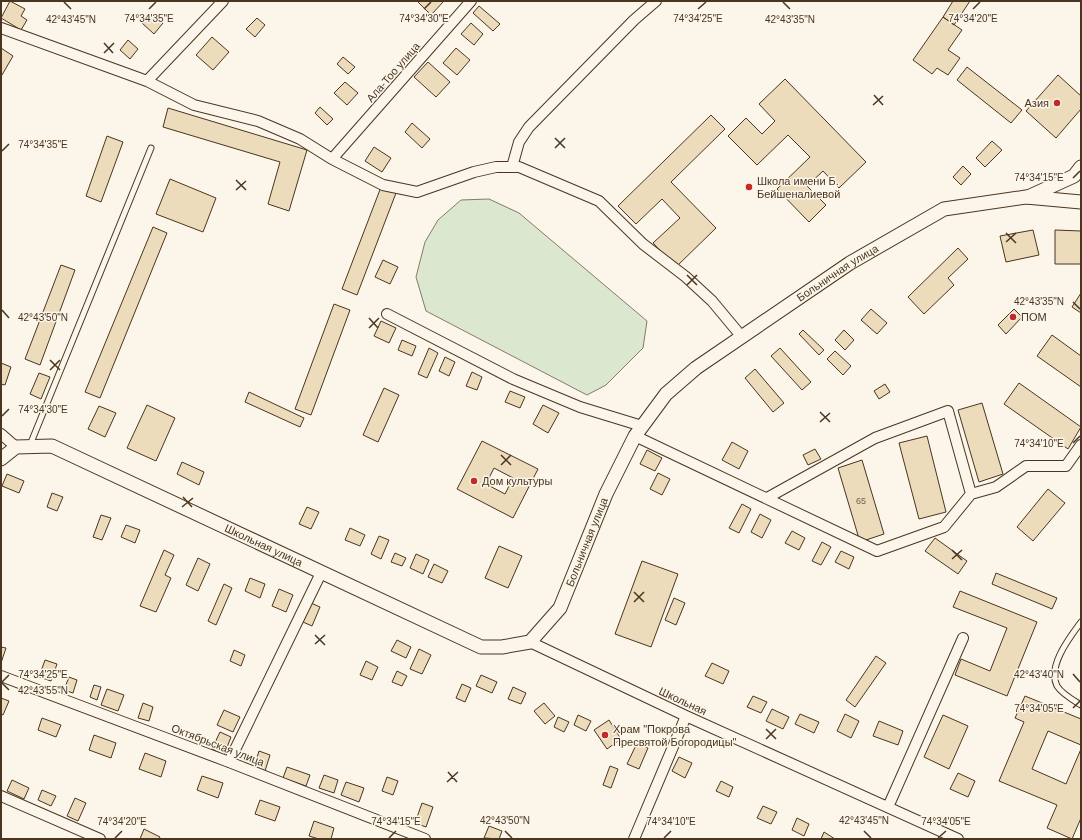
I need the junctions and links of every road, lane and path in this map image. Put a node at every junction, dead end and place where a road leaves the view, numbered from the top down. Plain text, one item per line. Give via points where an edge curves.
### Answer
1 (223, 1) edge
2 (471, 1) edge
3 (656, 1) edge
4 (1, 28) edge
5 (147, 81) junction
6 (151, 148) dead end
7 (332, 159) junction
8 (512, 167) junction
9 (1081, 167) edge
10 (1026, 197) junction
11 (1081, 202) edge
12 (387, 314) dead end
13 (742, 337) junction
14 (639, 431) junction
15 (1, 434) edge
16 (1081, 445) edge
17 (22, 447) junction
18 (1, 459) edge
19 (971, 494) junction
20 (767, 498) junction
21 (321, 572) junction
22 (1081, 622) edge
23 (963, 638) dead end
24 (530, 642) junction
25 (1, 676) edge
26 (1081, 705) edge
27 (686, 716) junction
28 (230, 762) junction
29 (1, 796) edge
30 (888, 807) junction
31 (100, 839) edge
32 (425, 839) edge
33 (634, 839) edge
34 (958, 839) edge

1 - 5 street
2 - 7 street, Ала-Тоо улица
3 - 8 street via 529,127 520,142
4 - 5 street
5 - 7 street via 194,105 258,121 300,139
6 - 17 lane
7 - 8 street via 383,185 417,192 474,172
8 - 13 street via 519,167 599,201 644,244 712,301
9 - 10 street via 1074,176
10 - 11 street, Больничная улица
10 - 13 street, Больничная улица via 944,209 850,263
12 - 14 street via 513,379
13 - 14 street, Больничная улица via 696,368 666,394
14 - 20 street
14 - 24 street, Больничная улица via 606,494 560,608
15 - 17 street
16 - 19 street via 1066,466 1026,466 996,487
17 - 18 street
17 - 21 street, Школьная улица via 52,446
19 - 20 street via 944,527 877,551
19 - 20 street via 948,410 875,438
21 - 24 street, Школьная улица via 481,647 502,647
21 - 28 street
22 - 26 lane via 1059,658 1054,672 1057,685 1063,693
23 - 30 street
24 - 27 street, Школьная
25 - 28 street, Октябрьская улица
27 - 30 street, Школьная
27 - 33 street
28 - 32 street, Октябрьская улица
29 - 31 street
30 - 34 street, Школьная

